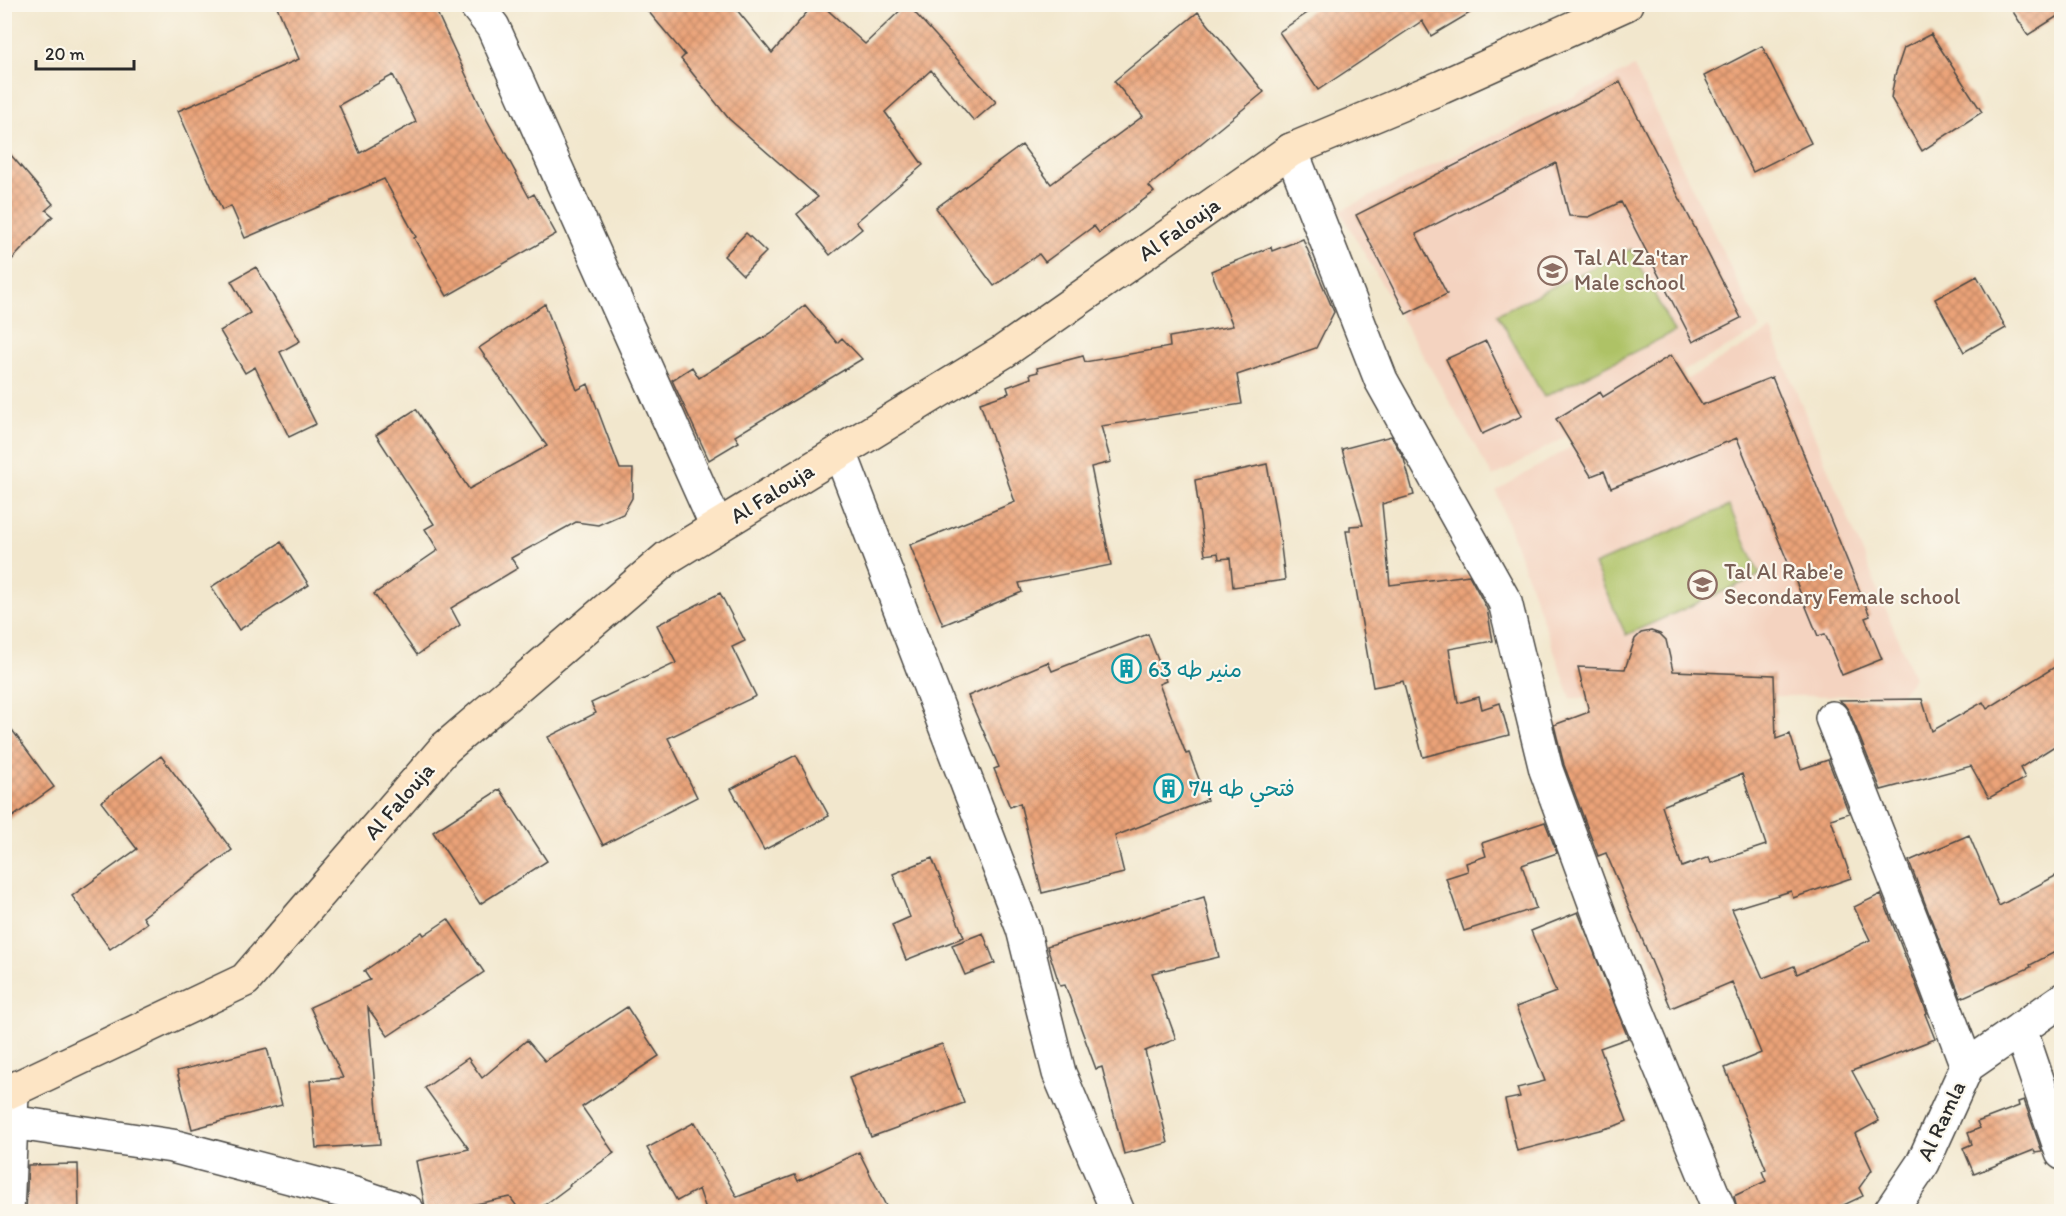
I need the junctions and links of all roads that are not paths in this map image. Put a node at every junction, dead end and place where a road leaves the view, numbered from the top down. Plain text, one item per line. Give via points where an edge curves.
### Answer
1 (475, 4) edge
2 (1626, 4) edge
3 (1292, 150) junction
4 (840, 452) junction
5 (717, 527) junction
6 (1832, 718) dead end
7 (2061, 1000) edge
8 (2020, 1029) junction
9 (1966, 1066) junction
10 (9, 1102) edge
11 (2061, 1153) edge
12 (360, 1203) edge
13 (7, 1212) edge
14 (408, 1212) edge
15 (1118, 1212) edge
16 (1720, 1212) edge
17 (1890, 1212) edge

1 - 5 street via 493,27
2 - 3 main road, Al Falouja
3 - 4 main road, Al Falouja via 1003,352
3 - 16 street via 1381,380 1505,602 1546,770 1613,952
4 - 5 main road, Al Falouja
4 - 15 street via 1023,929 1059,1073
5 - 10 main road, Al Falouja via 668,557 445,748 245,980
6 - 9 street
7 - 8 street, Al Ramla
8 - 9 street, Al Ramla
8 - 11 street
9 - 17 street, Al Ramla via 1923,1163
10 - 12 street
10 - 13 street
12 - 14 street

